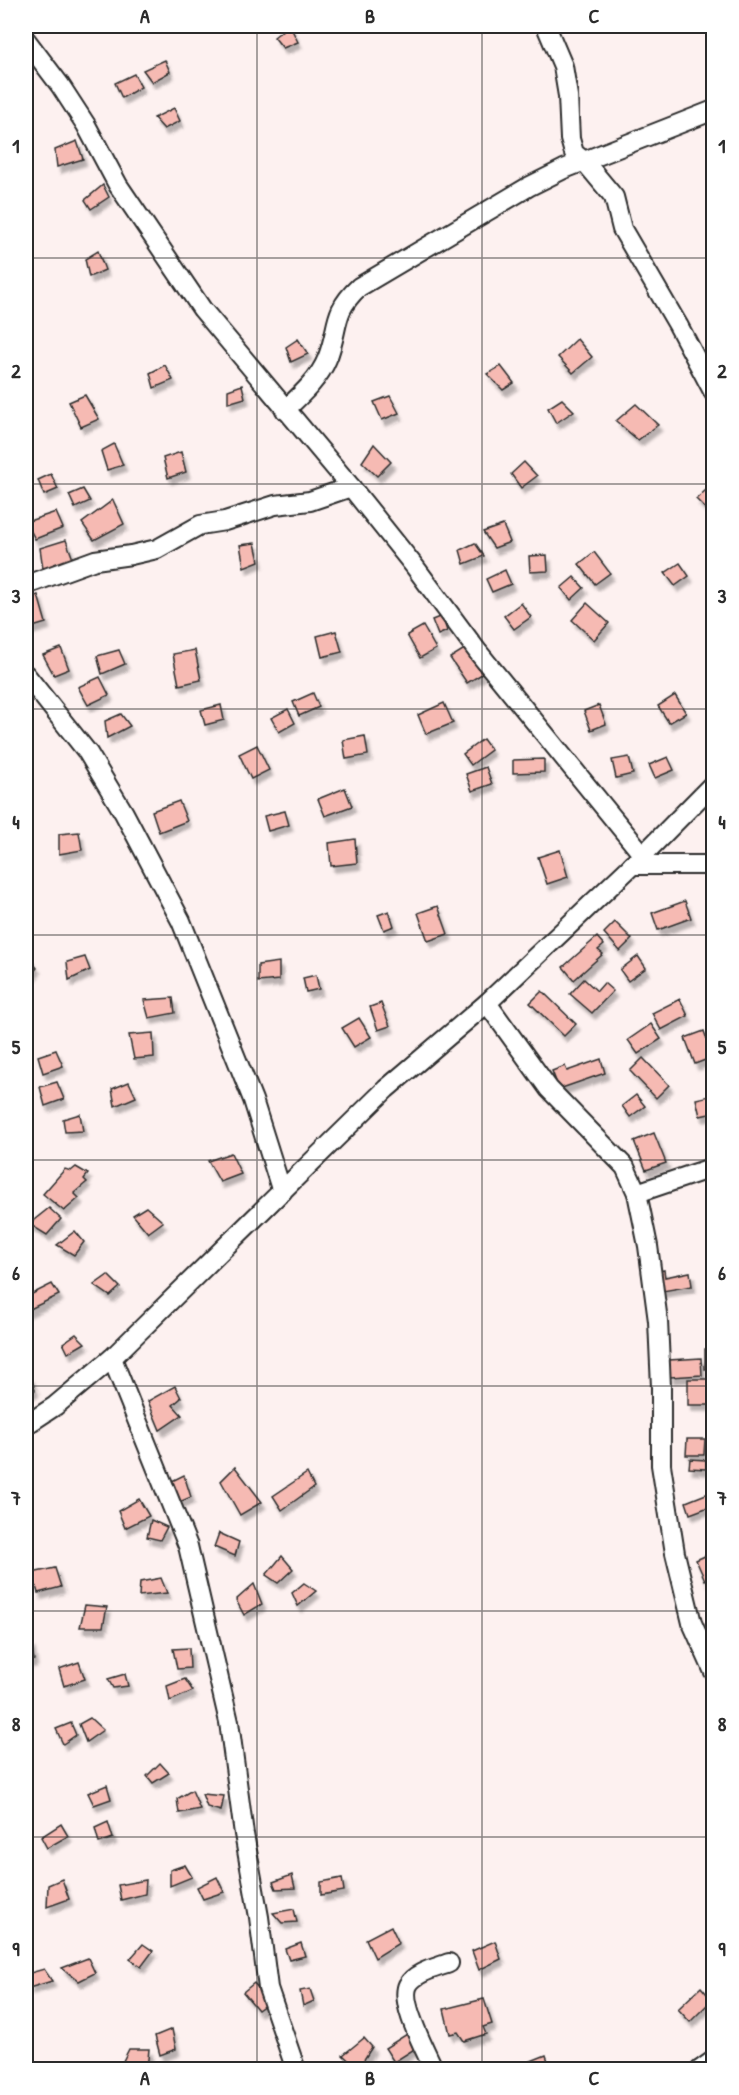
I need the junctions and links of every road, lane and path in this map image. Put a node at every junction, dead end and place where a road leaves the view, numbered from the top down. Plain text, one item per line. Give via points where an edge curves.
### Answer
1 (546, 26) edge
2 (26, 40) edge
3 (714, 110) edge
4 (584, 161) junction
5 (714, 393) edge
6 (285, 410) junction
7 (351, 487) junction
8 (26, 585) edge
9 (26, 675) edge
10 (714, 783) edge
11 (637, 860) junction
12 (714, 866) edge
13 (487, 1003) junction
14 (714, 1167) edge
15 (282, 1192) junction
16 (637, 1193) junction
17 (112, 1358) junction
18 (26, 1425) edge
19 (714, 1672) edge
20 (449, 1963) dead end
21 (714, 2060) edge
22 (297, 2070) edge
23 (434, 2070) edge
24 (700, 2070) edge

1 - 4 street via 563,66 574,153
2 - 6 street via 86,125 118,185 202,309
3 - 4 street
4 - 5 street via 614,197 622,230
4 - 6 street via 528,187 359,287 341,308 327,360 319,374
6 - 7 street
7 - 8 street via 310,501 275,505 200,525 157,549 95,560
7 - 11 street
9 - 15 street via 88,753 181,921 253,1100
10 - 11 street
11 - 12 street
11 - 13 street
13 - 15 street via 386,1089
13 - 16 street via 549,1089 625,1167
14 - 16 street
15 - 17 street
16 - 19 street via 658,1321 661,1465 675,1553 692,1623
17 - 18 street
17 - 22 street via 188,1546 229,1722 268,1988
20 - 23 street via 421,1974 409,1984 405,1995
21 - 24 street

